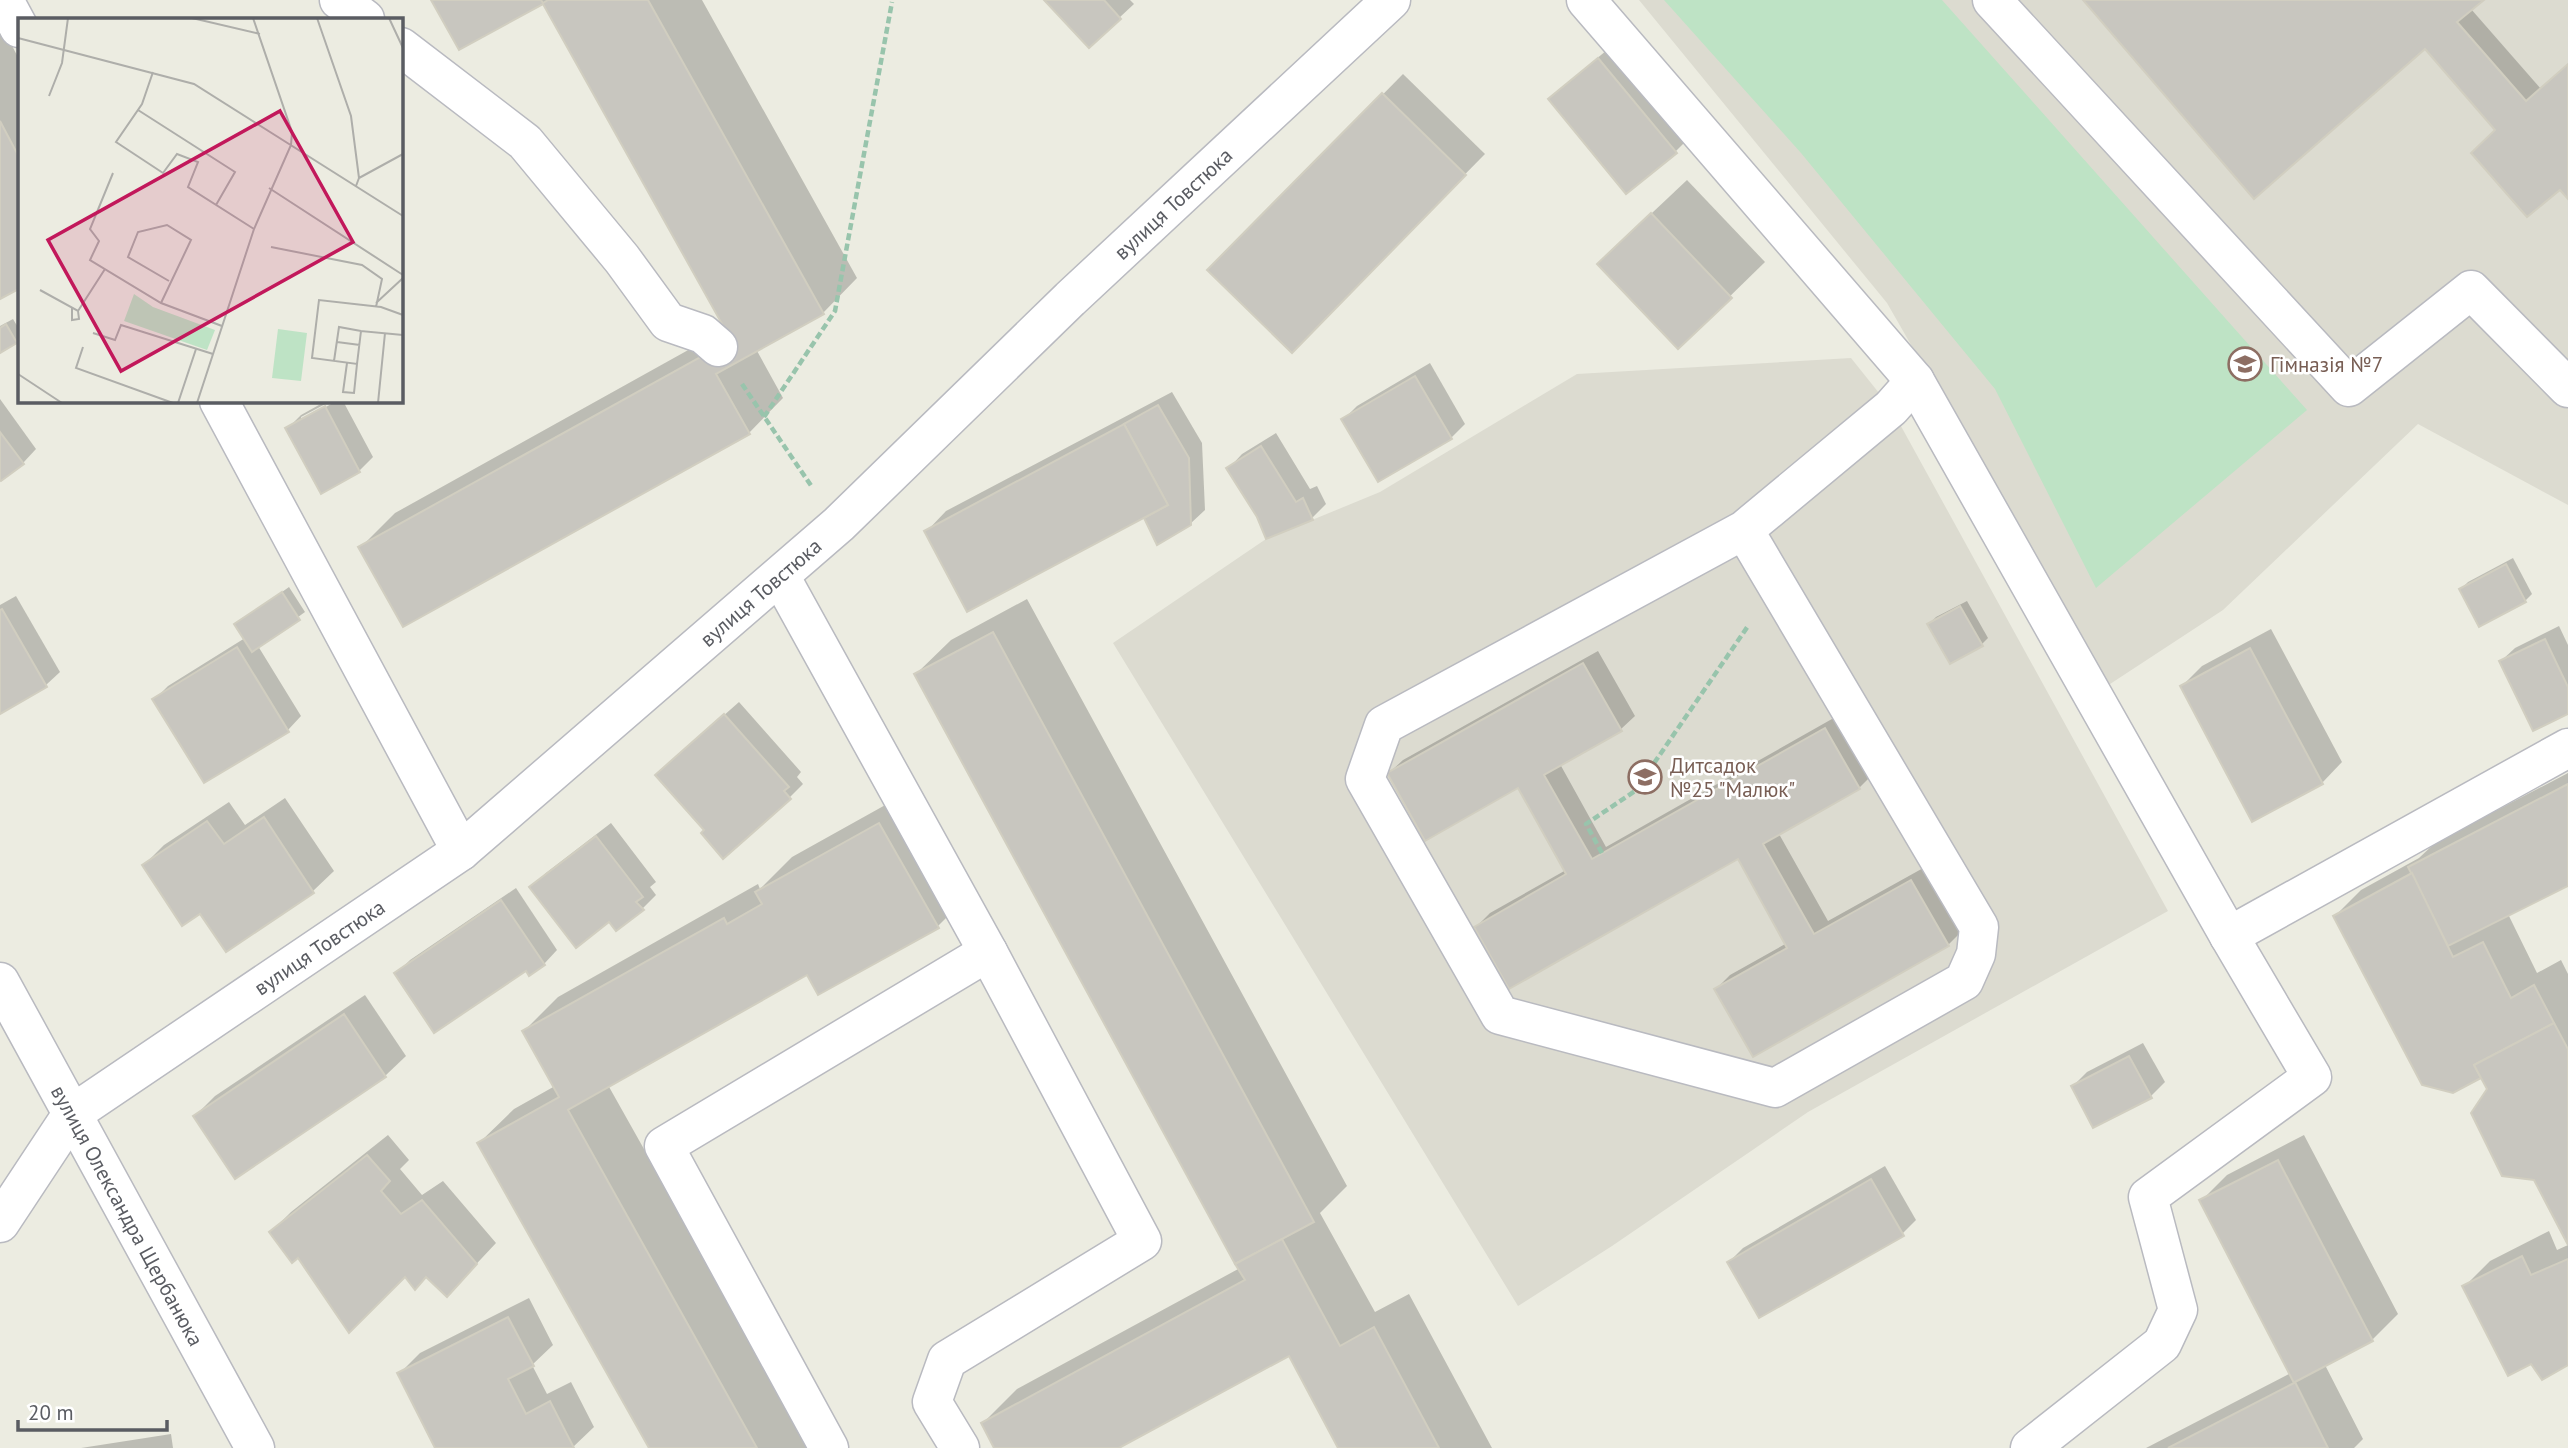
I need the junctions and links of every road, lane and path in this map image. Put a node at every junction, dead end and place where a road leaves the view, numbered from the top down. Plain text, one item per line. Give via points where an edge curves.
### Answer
1 (4, 0) edge
2 (339, 0) edge
3 (1391, 0) edge
4 (1586, 0) edge
5 (1992, 0) edge
6 (892, 2) dead end
7 (364, 18) edge
8 (18, 26) edge
9 (402, 48) edge
10 (727, 362) joint
11 (1914, 381) junction
12 (2568, 388) edge
13 (220, 402) edge
14 (764, 417) junction
15 (839, 524) junction
16 (1744, 530) junction
17 (780, 576) junction
18 (1776, 585) junction
19 (2568, 748) edge
20 (461, 851) junction
21 (1602, 853) dead end
22 (2229, 936) junction
23 (988, 952) junction
24 (0, 982) edge
25 (72, 1114) junction
26 (0, 1223) edge
27 (255, 1448) edge
28 (829, 1448) edge
29 (960, 1448) edge
30 (2030, 1448) edge

1 - 8 street
2 - 7 street
3 - 15 street, вулиця Товстюка via 1070,299
4 - 11 street
5 - 12 street via 2349,387 2472,290
6 - 14 path via 835,311
9 - 10 street via 525,142 668,322 703,334
10 - 14 path
11 - 16 street via 1891,408
11 - 22 street
13 - 20 street
14 - 15 path
15 - 17 street, вулиця Товстюка
16 - 18 street
16 - 18 street via 1384,725 1365,779 1500,1015 1775,1088 1964,981 1976,954 1979,927
17 - 20 street, вулиця Товстюка
17 - 23 street
18 - 21 path via 1635,791 1586,824
19 - 22 street
20 - 25 street, вулиця Товстюка
22 - 30 street via 2312,1077 2148,1197 2178,1310 2162,1344
23 - 28 street via 664,1146
23 - 29 street via 1142,1241 947,1360 932,1402
24 - 25 street, вулиця Олександра Щербанюка
25 - 26 street
25 - 27 street, вулиця Олександра Щербанюка

